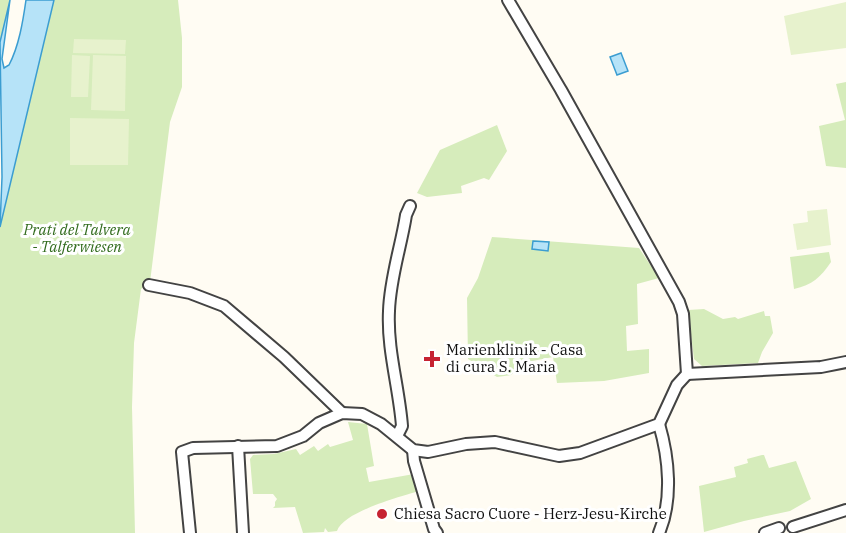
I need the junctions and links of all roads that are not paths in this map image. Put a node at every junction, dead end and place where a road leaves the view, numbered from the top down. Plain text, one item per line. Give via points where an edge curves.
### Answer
1 (508, 0) edge
2 (410, 206) dead end
3 (149, 285) dead end
4 (846, 362) edge
5 (687, 374) junction
6 (337, 415) junction
7 (659, 424) junction
8 (397, 436) junction
9 (238, 446) junction
10 (413, 450) junction
11 (846, 510) edge
12 (793, 527) dead end
13 (779, 528) dead end
14 (190, 533) edge
15 (243, 533) edge
16 (437, 533) edge
17 (659, 533) edge
18 (765, 533) edge

1 - 5 street via 679,302
2 - 8 street via 389,310 390,354 402,426
3 - 6 street via 190,293 224,306 284,357
4 - 5 street via 821,367
5 - 7 street via 677,385
6 - 8 street via 362,414
6 - 9 street via 290,442
7 - 10 street via 580,453 559,456 495,442 428,452
7 - 17 street via 668,490
8 - 10 street
9 - 14 street via 182,452
9 - 15 street
10 - 16 street
11 - 12 street
13 - 18 street

